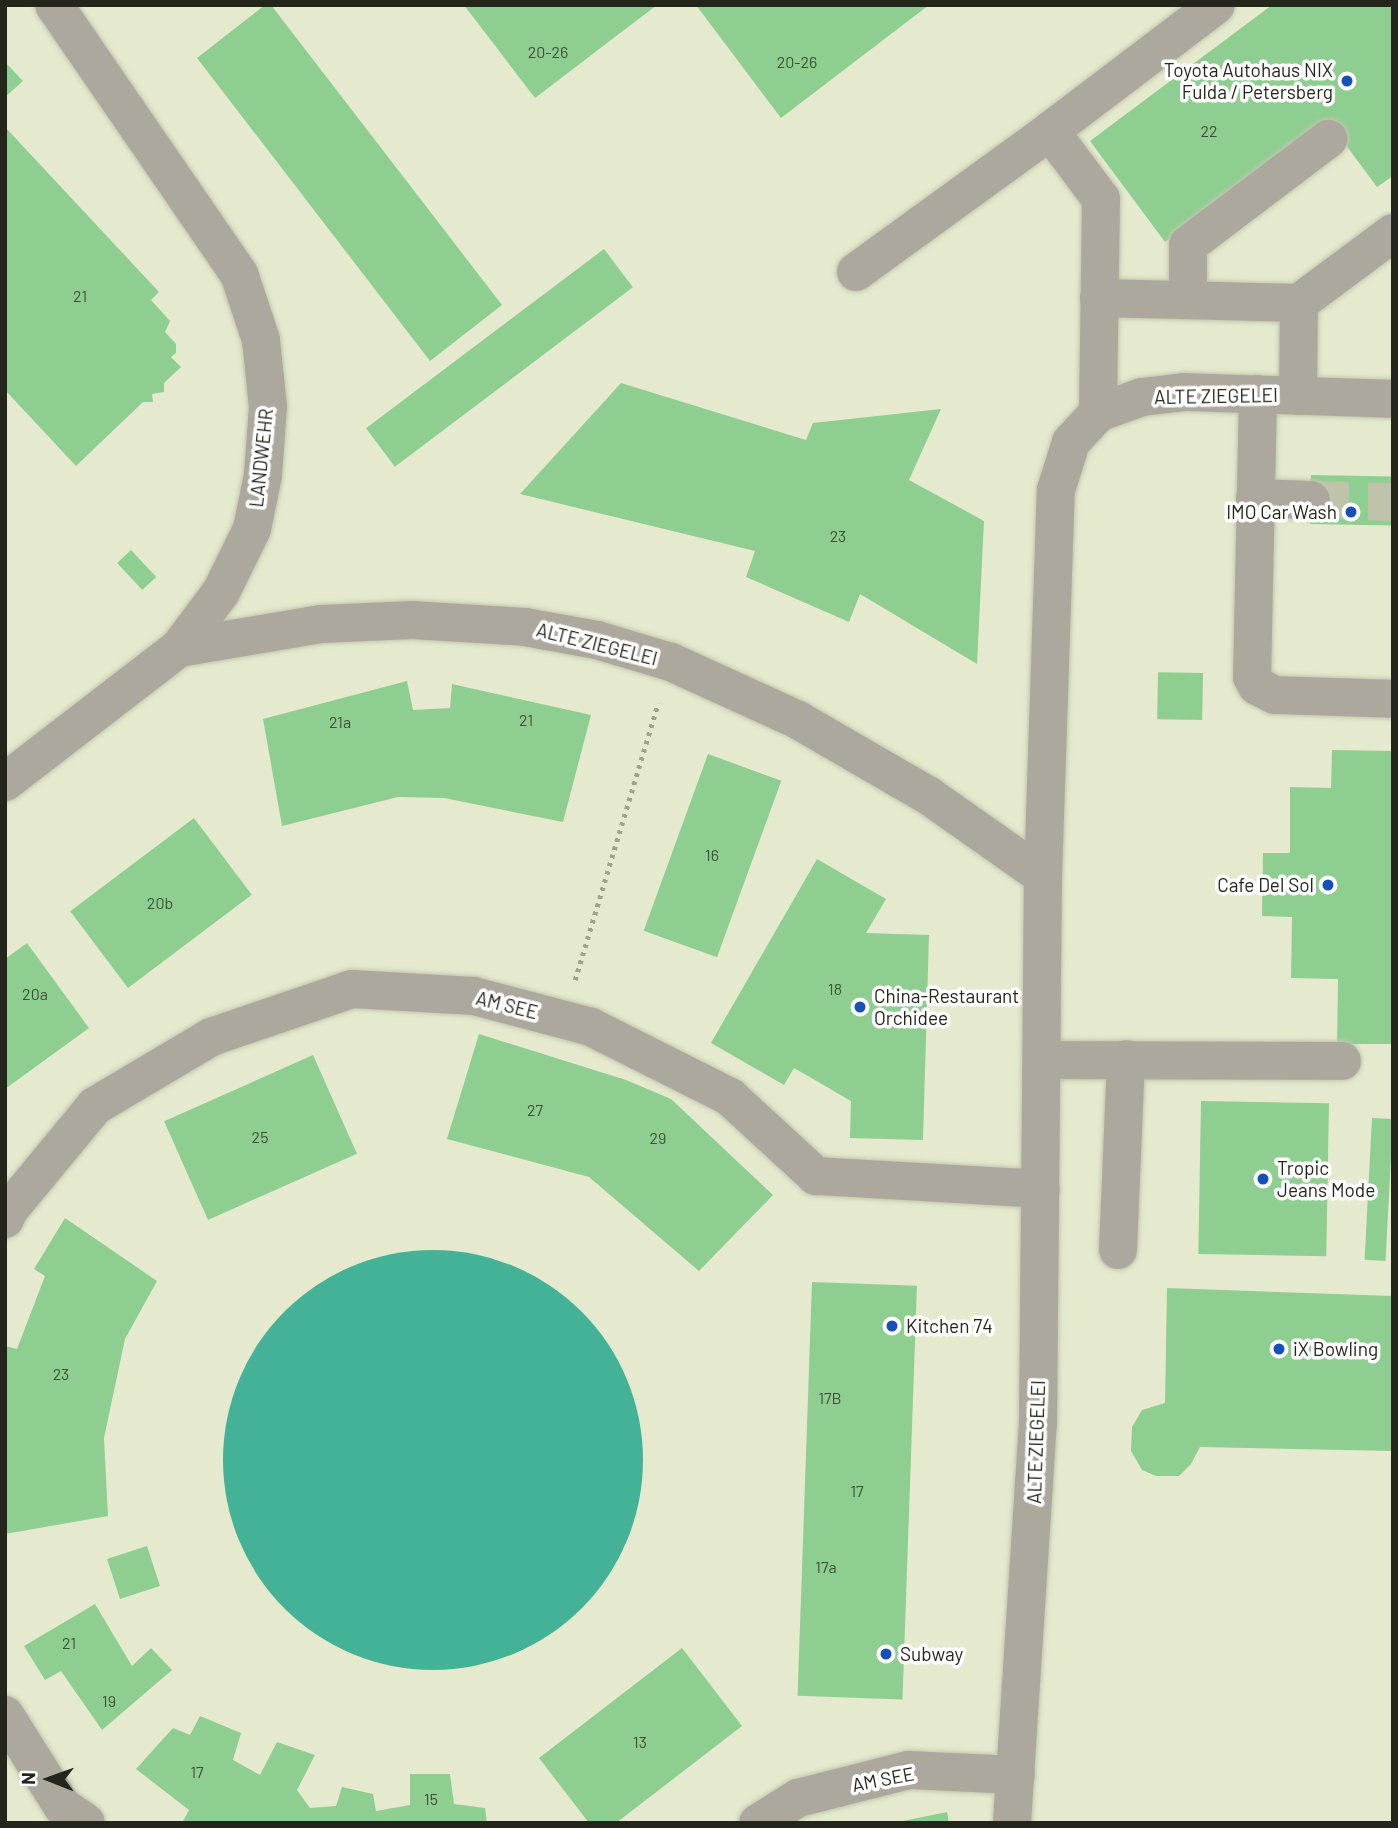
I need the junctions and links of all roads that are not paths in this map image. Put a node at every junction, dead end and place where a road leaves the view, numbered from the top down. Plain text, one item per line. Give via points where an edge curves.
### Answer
1 (54, 5) edge
2 (1216, 5) edge
3 (1050, 131) junction
4 (1328, 139) dead end
5 (1393, 233) edge
6 (856, 272) dead end
7 (1099, 298) junction
8 (1188, 300) junction
9 (1299, 303) junction
10 (1258, 394) junction
11 (1298, 396) junction
12 (1393, 399) edge
13 (1098, 413) junction
14 (1255, 498) junction
15 (1311, 500) tunnel mouth
16 (179, 648) junction
17 (1393, 699) edge
18 (5, 782) edge
19 (1043, 876) junction
20 (1126, 1059) junction
21 (1043, 1060) junction
22 (1342, 1061) dead end
23 (1041, 1189) junction
24 (5, 1219) edge
25 (1118, 1250) dead end
26 (5, 1715) edge
27 (1016, 1775) junction
28 (86, 1823) edge
29 (758, 1823) edge
30 (1012, 1823) edge

1 - 16 street, LANDWEHR via 239,274 261,340 268,407 263,475 252,528 221,592
2 - 3 street
3 - 6 street
3 - 7 street via 1101,199
4 - 8 street via 1188,245
5 - 9 street
7 - 8 street
7 - 13 street
8 - 9 street
9 - 11 street
10 - 11 street, ALTE ZIEGELEI
10 - 13 street, ALTE ZIEGELEI via 1184,392 1142,397
10 - 14 street
11 - 12 street, ALTE ZIEGELEI
13 - 19 street, ALTE ZIEGELEI via 1071,442 1056,490
14 - 15 street
14 - 17 street via 1250,666 1257,686 1275,695
16 - 18 street, LANDWEHR
16 - 19 street, ALTE ZIEGELEI via 321,624 412,620 525,627 597,640 671,662 809,726 929,796
19 - 21 street, ALTE ZIEGELEI
20 - 21 street
20 - 22 street
20 - 25 street
21 - 23 street, ALTE ZIEGELEI
23 - 24 street, AM SEE via 816,1176 730,1097 591,1027 474,996 352,989 211,1037 95,1106
23 - 27 street, ALTE ZIEGELEI via 1038,1424
26 - 28 street via 62,1806
27 - 29 street, AM SEE via 909,1770 798,1798
27 - 30 street, ALTE ZIEGELEI

